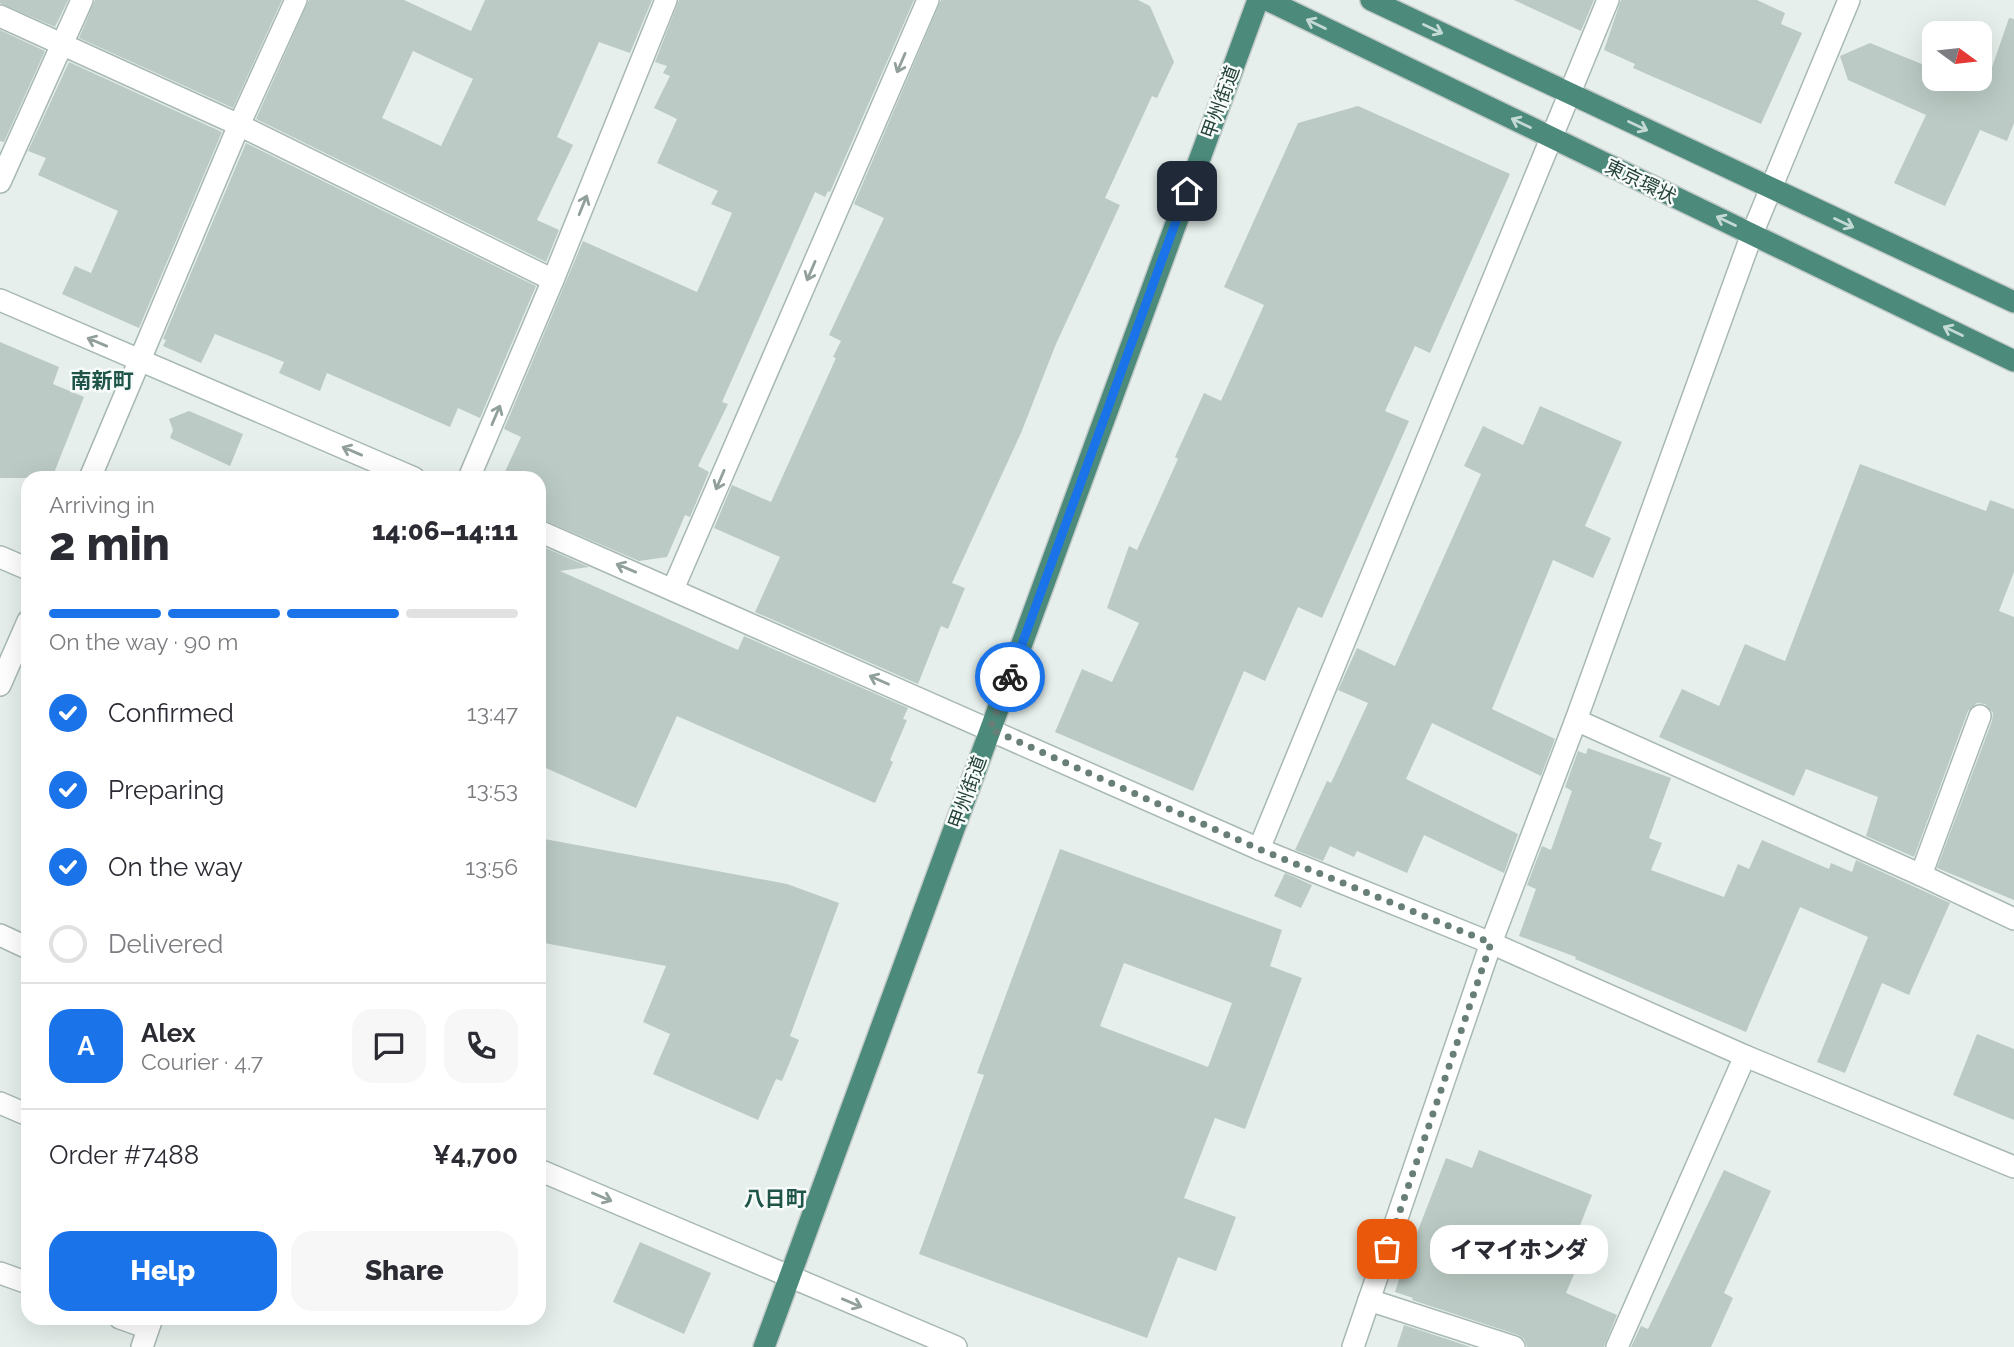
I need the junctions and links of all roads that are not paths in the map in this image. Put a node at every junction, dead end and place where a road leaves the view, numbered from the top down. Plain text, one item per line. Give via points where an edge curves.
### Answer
1 (82, 0) edge
2 (296, 0) edge
3 (666, 0) edge
4 (928, 0) edge
5 (1258, 0) edge
6 (1267, 0) edge
7 (1371, 0) edge
8 (1608, 0) edge
9 (1849, 0) edge
10 (0, 16) edge
11 (62, 44) junction
12 (1569, 93) junction
13 (239, 125) junction
14 (1551, 138) junction
15 (0, 183) edge
16 (1771, 188) junction
17 (1752, 234) junction
18 (553, 280) junction
19 (0, 300) edge
20 (2014, 302) edge
21 (141, 360) junction
22 (2014, 361) edge
23 (93, 471) edge
24 (398, 471) edge
25 (472, 471) edge
26 (546, 534) edge
27 (0, 558) edge
28 (21, 566) edge
29 (673, 589) junction
30 (21, 637) edge
31 (0, 685) edge
32 (1980, 716) dead end
33 (1577, 720) junction
34 (990, 729) junction
35 (1259, 849) junction
36 (1921, 875) junction
37 (2014, 919) edge
38 (0, 935) edge
39 (1491, 943) junction
40 (21, 945) edge
41 (1745, 1056) junction
42 (0, 1103) edge
43 (21, 1112) edge
44 (2014, 1167) edge
45 (546, 1173) edge
46 (0, 1273) edge
47 (789, 1277) junction
48 (21, 1280) edge
49 (1369, 1300) junction
50 (764, 1347) edge
51 (956, 1347) edge
52 (1353, 1347) edge
53 (1514, 1347) edge
54 (1617, 1347) edge

1 - 11 street
2 - 13 street
18 -> 3 street
4 -> 29 street
5 - 34 highway, 甲州街道
14 -> 6 highway, 東京環状
7 -> 12 highway
8 - 12 street
9 - 16 street
10 - 11 street
11 - 13 street
11 - 15 street
12 - 14 street
12 -> 16 highway
13 - 18 street
13 - 21 street
17 -> 14 highway, 東京環状
14 - 35 street
16 - 17 street
16 -> 20 highway
22 -> 17 highway, 東京環状
17 - 33 street
25 -> 18 street
21 -> 19 street
21 - 23 street
24 -> 21 street
29 -> 26 street
27 - 28 street
34 -> 29 street
30 - 31 street
32 - 36 street
33 - 36 street
33 - 39 street
34 - 35 street
34 - 47 highway, 甲州街道
35 - 39 street
36 - 37 street
38 - 40 street
39 - 41 street
39 - 49 street
41 - 44 street
41 - 54 street
42 - 43 street
45 -> 47 street
46 - 48 street
47 - 50 highway, 甲州街道
47 -> 51 street
49 - 52 street
49 - 53 street

